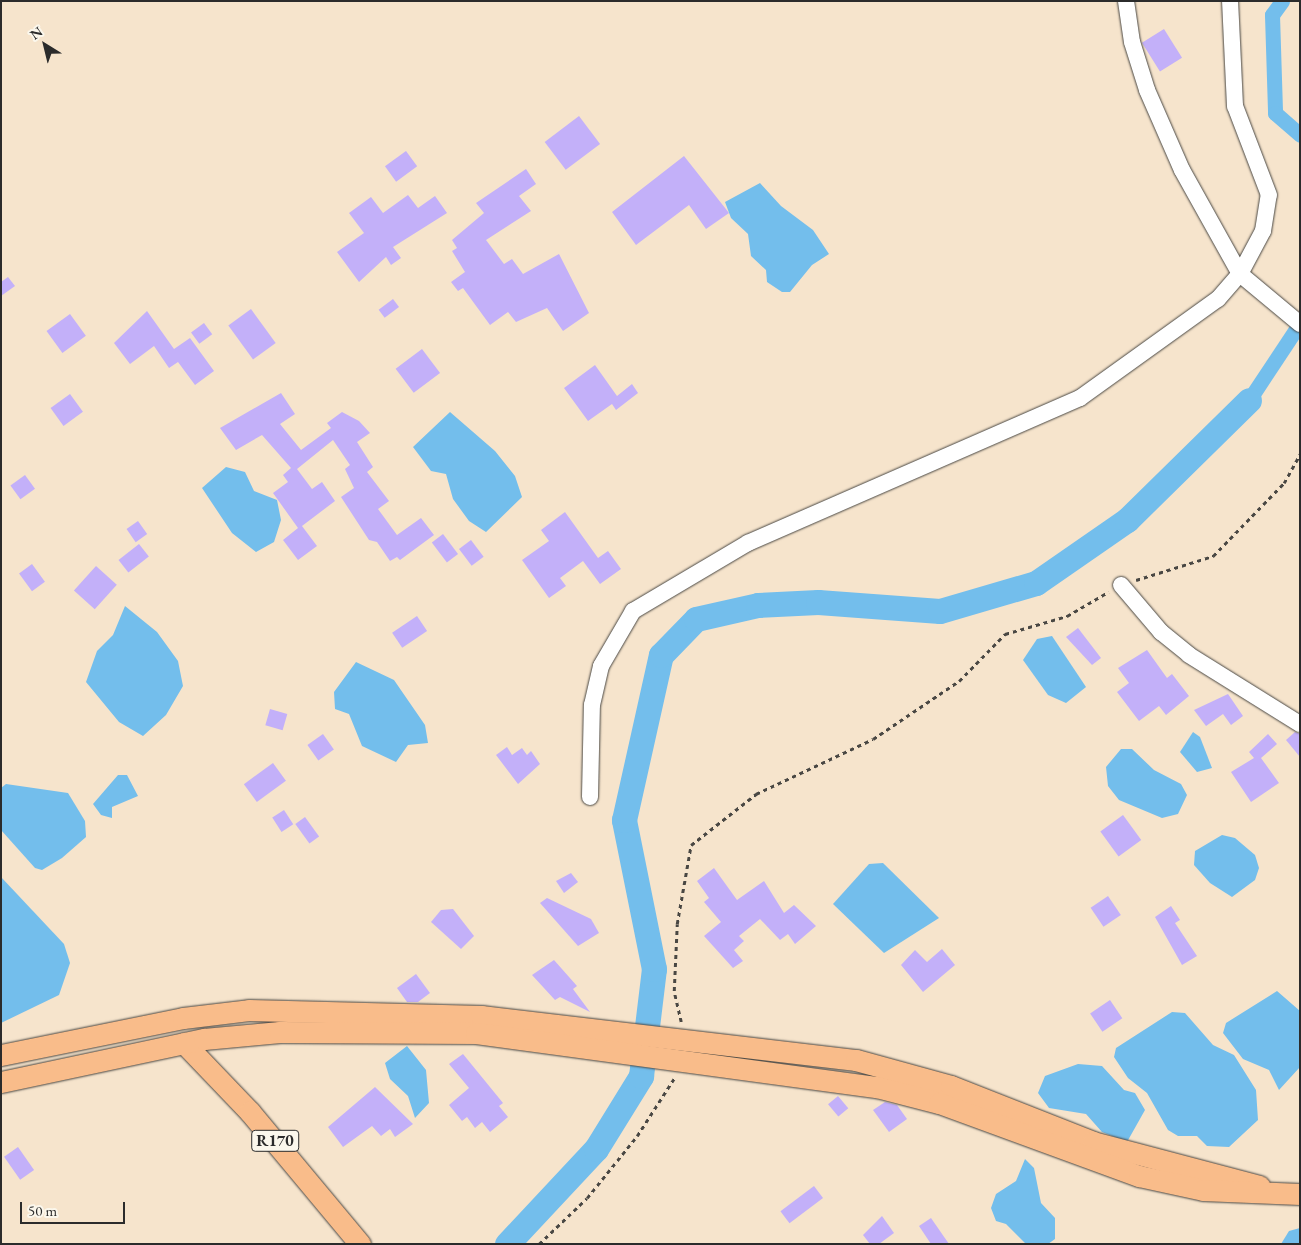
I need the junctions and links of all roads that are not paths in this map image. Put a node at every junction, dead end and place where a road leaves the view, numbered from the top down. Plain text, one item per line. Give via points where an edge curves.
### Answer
1 (1126, 1) edge
2 (1230, 1) edge
3 (1240, 274) junction
4 (1300, 324) edge
5 (1121, 585) road end
6 (1300, 724) edge
7 (590, 797) dead end
8 (577, 1036) junction
9 (184, 1043) junction
10 (1, 1056) edge
11 (1, 1082) edge
12 (1300, 1194) edge
13 (360, 1244) edge

1 - 3 street via 1132,42 1147,90 1182,170
2 - 3 street via 1235,106 1269,196 1263,231
3 - 4 street
3 - 7 street via 1218,299 1080,398 748,543 634,612 601,666 592,705
5 - 6 street via 1161,632 1189,655
8 - 9 main road via 280,1032
8 - 10 main road via 481,1016 249,1010 183,1018
8 - 12 main road via 680,1050 876,1087 939,1103 1138,1176 1203,1190
9 - 11 main road
9 - 13 main road, R170 via 250,1112

